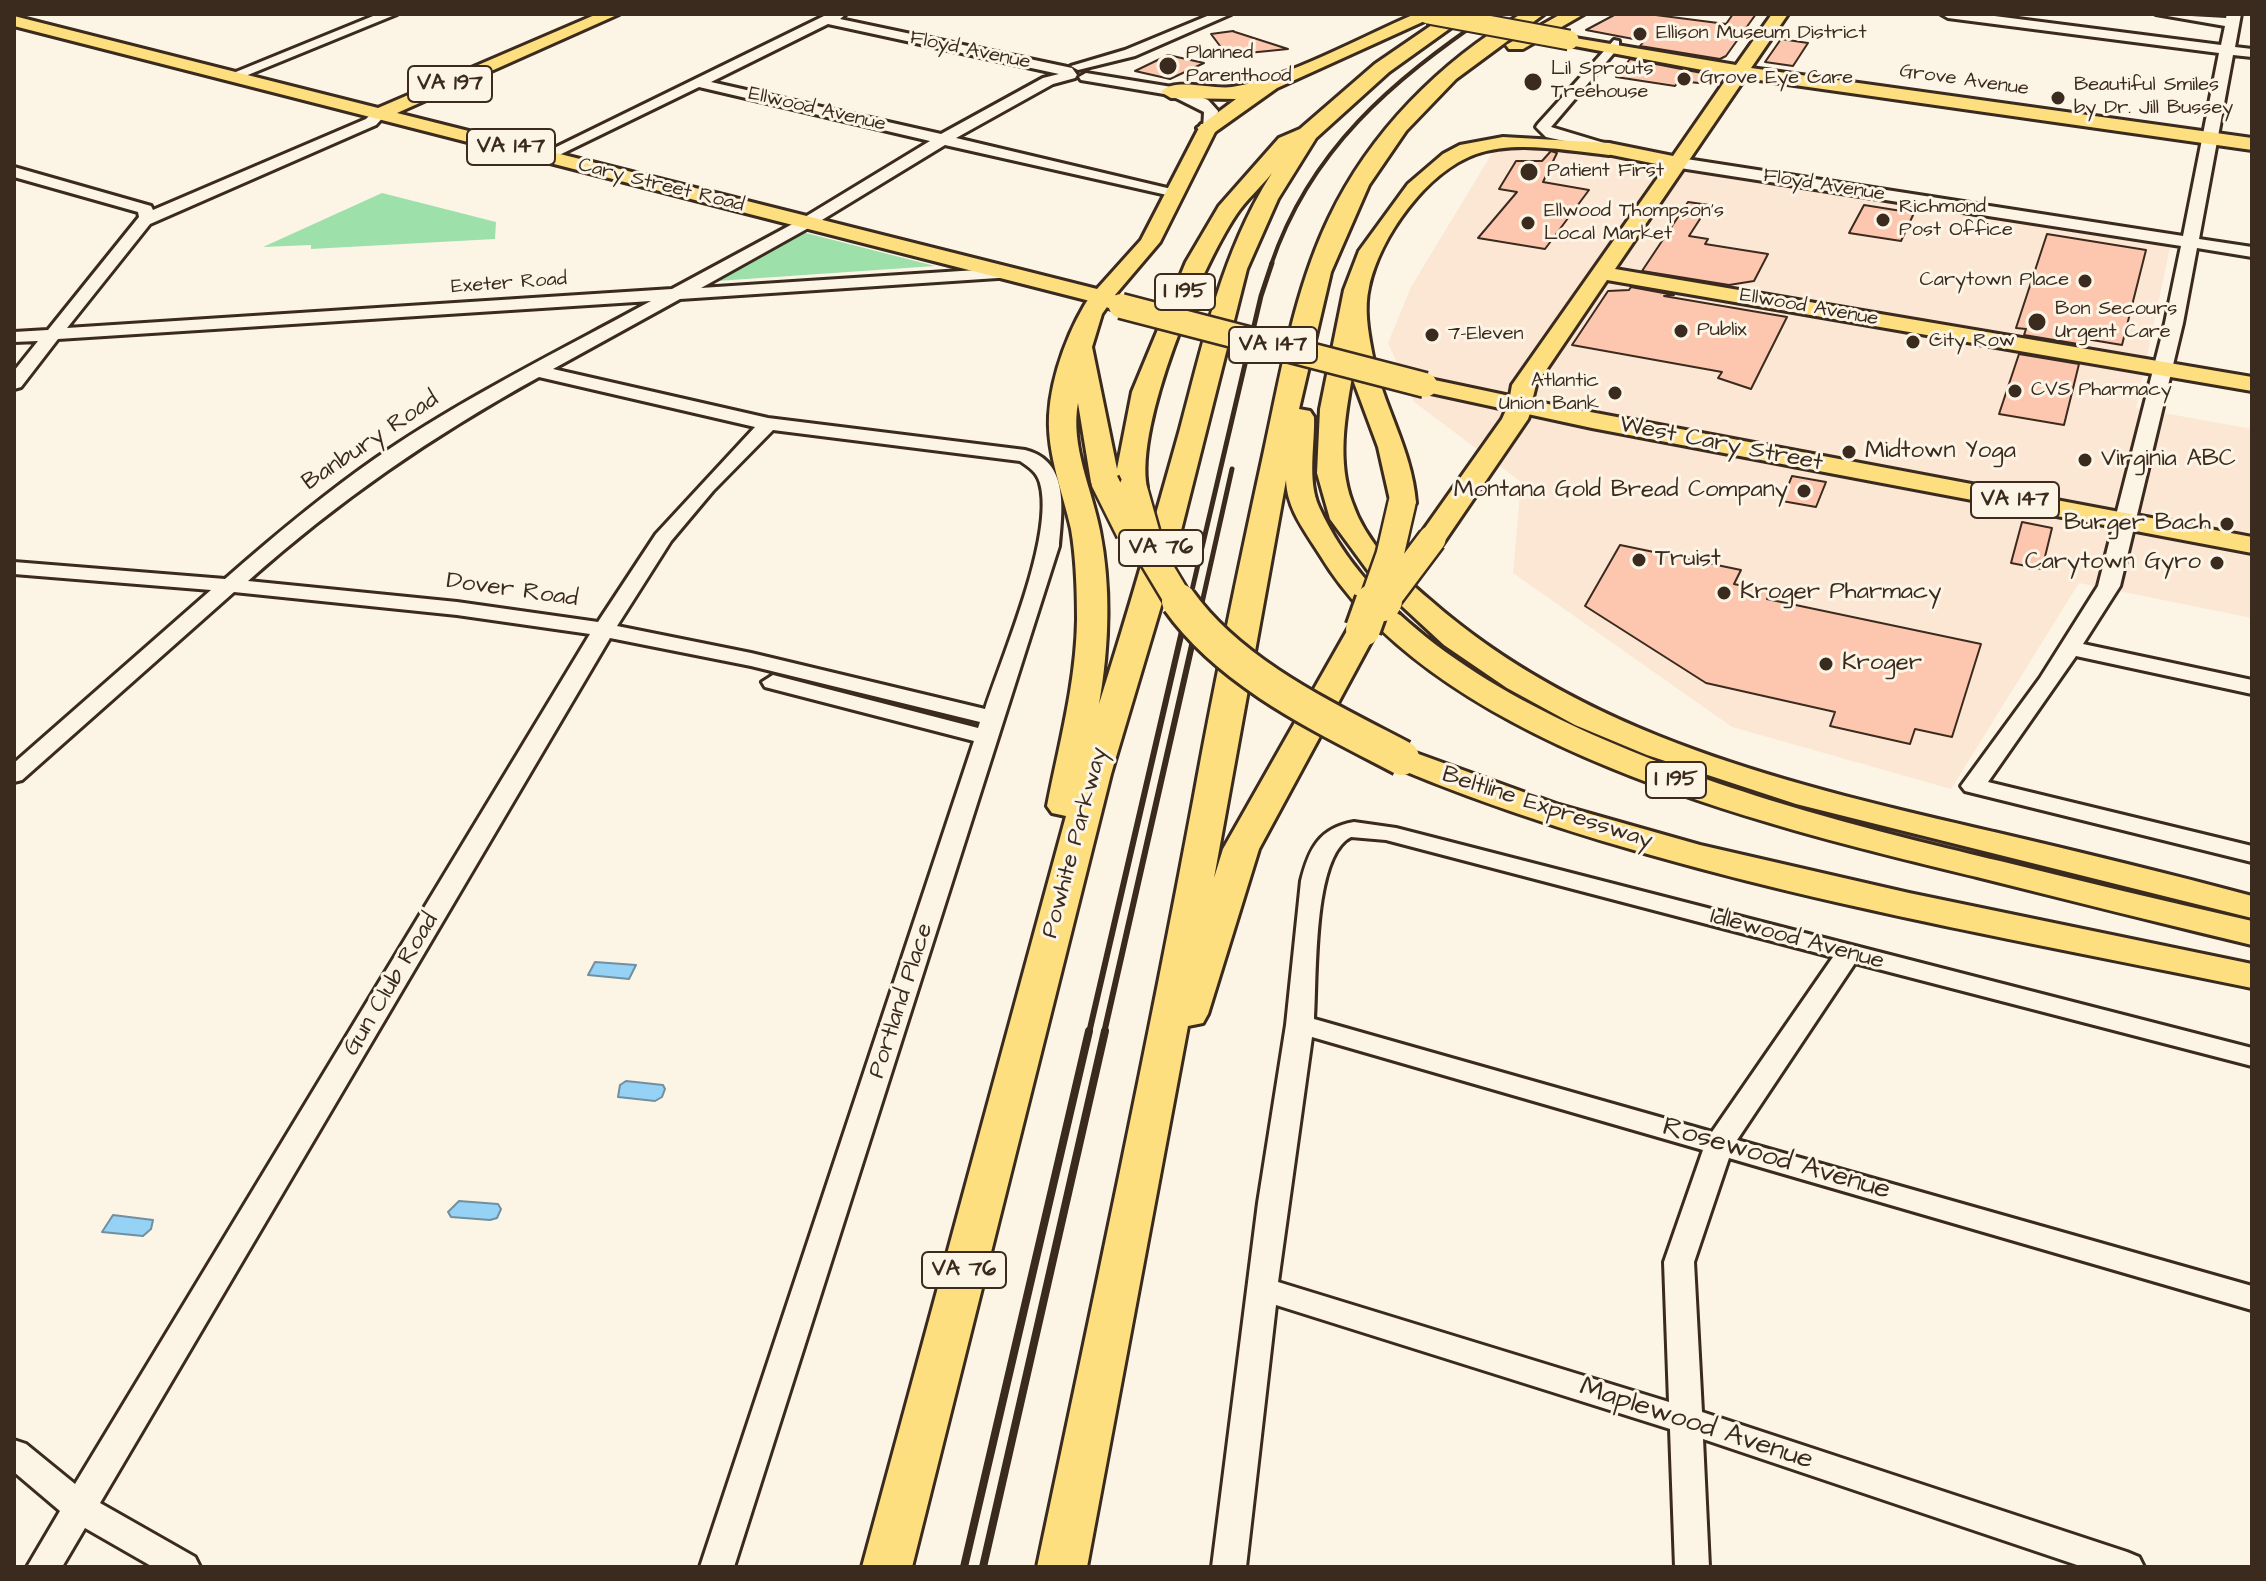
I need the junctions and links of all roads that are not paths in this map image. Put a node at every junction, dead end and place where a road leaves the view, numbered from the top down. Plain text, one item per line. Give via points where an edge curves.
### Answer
1 (390, 14) edge
2 (611, 14) edge
3 (1224, 14) edge
4 (1429, 14) edge
5 (1454, 14) edge
6 (1461, 14) edge
7 (1535, 14) edge
8 (1575, 14) edge
9 (1780, 14) edge
10 (1948, 14) edge
11 (2163, 14) edge
12 (833, 17) edge
13 (2233, 18) edge
14 (15, 23) edge
15 (1571, 38) junction
16 (1612, 46) junction
17 (2227, 50) junction
18 (2252, 53) edge
19 (1090, 69) junction
20 (1743, 70) junction
21 (233, 76) junction
22 (698, 83) junction
23 (1270, 84) junction
24 (1139, 85) junction
25 (1171, 92) junction
26 (1423, 100) junction
27 (379, 114) junction
28 (1208, 128) junction
29 (1308, 134) junction
30 (2209, 138) junction
31 (942, 140) junction
32 (2252, 144) edge
33 (1609, 149) junction
34 (546, 156) junction
35 (1680, 163) junction
36 (14, 172) edge
37 (1176, 192) junction
38 (145, 215) junction
39 (806, 223) junction
40 (2189, 243) junction
41 (2252, 252) edge
42 (1007, 273) junction
43 (1602, 273) junction
44 (677, 295) junction
45 (1116, 300) junction
46 (1357, 307) junction
47 (54, 335) junction
48 (14, 337) edge
49 (1081, 343) junction
50 (2161, 369) junction
51 (537, 371) junction
52 (14, 383) edge
53 (2252, 384) edge
54 (1292, 385) junction
55 (1520, 405) junction
56 (768, 424) junction
57 (1119, 485) junction
58 (2126, 521) junction
59 (2252, 545) edge
60 (14, 568) edge
61 (14, 583) edge
62 (218, 593) junction
63 (1363, 629) junction
64 (599, 638) junction
65 (2070, 648) junction
66 (2252, 687) edge
67 (990, 727) junction
68 (14, 775) edge
69 (2252, 854) edge
70 (2252, 907) edge
71 (2252, 933) edge
72 (1848, 954) junction
73 (1041, 972) junction
74 (2252, 976) edge
75 (1300, 1024) junction
76 (1165, 1051) junction
77 (2252, 1057) edge
78 (1721, 1144) junction
79 (1263, 1289) junction
80 (2252, 1298) edge
81 (1684, 1420) junction
82 (14, 1453) edge
83 (80, 1508) junction
84 (44, 1567) edge
85 (183, 1567) edge
86 (717, 1567) edge
87 (887, 1567) edge
88 (1062, 1567) edge
89 (1229, 1567) edge
90 (1692, 1567) edge
91 (2127, 1567) edge

1 - 21 street
2 - 27 main road, VA 197
3 - 19 street, Banbury Road
4 - 15 main road, Grove Avenue, bridge
4 - 23 highway
5 - 15 main road, Grove Avenue, bridge
6 - 29 highway, Beltline Expressway / I 195 via 1382,68
7 - 26 highway, I 195 via 1473,55
8 - 26 highway
9 - 20 main road
10 - 17 street
11 - 13 street
12 - 19 street, Floyd Avenue
12 - 22 street
13 - 17 street
14 - 21 main road, Cary Street Road / VA 147
15 - 16 main road, Grove Avenue
16 - 20 main road, Grove Avenue
16 - 33 street, Floyd Avenue via 1543,127 1551,134
17 - 18 street
17 - 30 street
19 - 24 street, Floyd Avenue
19 - 24 street, Floyd Avenue
19 - 31 street, Banbury Road via 1048,81
20 - 30 main road, Grove Avenue
20 - 35 main road
21 - 27 main road, Cary Street Road / VA 147
22 - 31 street, Ellwood Avenue
22 - 34 street
23 - 25 highway via 1228,94
23 - 28 highway
24 - 25 street, Floyd Avenue
25 - 28 street, Floyd Avenue via 1207,104
26 - 54 highway, I 195 via 1373,162 1341,215 1325,254
27 - 34 main road, Cary Street Road / VA 147
27 - 38 street via 371,122
28 - 37 main road
29 - 57 highway, Beltline Expressway / I 195 via 1287,143 1249,183 1198,262 1145,392 1130,471
29 - 73 highway, Powhite Parkway / VA 76 via 1267,199 1235,269 1152,586
30 - 32 main road, Grove Avenue
30 - 40 street
31 - 37 street, Ellwood Avenue
31 - 39 street, Banbury Road
33 - 35 main road, Floyd Avenue
33 - 46 highway via 1516,143 1480,147 1452,158 1405,202 1379,239 1356,289
34 - 39 main road, Cary Street Road / VA 147
35 - 40 street, Floyd Avenue
35 - 43 main road
36 - 38 street
37 - 45 main road
38 - 47 street
39 - 42 main road, Cary Street Road / VA 147
39 - 44 street, Banbury Road
40 - 41 street, Floyd Avenue
40 - 50 street
42 - 44 street, Exeter Road
42 - 45 main road, Cary Street Road / VA 147
43 - 50 main road, Ellwood Avenue
43 - 55 main road via 1524,385
44 - 47 street, Exeter Road
44 - 51 street, Banbury Road
45 - 49 highway via 1090,314
45 - 55 main road, West Cary Street / VA 147, bridge
46 - 63 highway, bridge via 1356,334 1366,384 1399,466 1402,503
46 - 70 highway via 1348,324 1332,439 1334,491 1367,555 1415,606 1467,648 1577,712 1753,779
47 - 48 street, Exeter Road
47 - 52 street
49 - 57 highway
49 - 73 highway via 1062,416 1086,533 1091,663 1047,895
50 - 53 main road, Ellwood Avenue
50 - 58 street
51 - 56 street
51 - 62 street, Banbury Road via 386,460 311,514
54 - 71 highway, I 195 via 1301,419 1299,484 1325,545 1384,615 1491,695 1613,756 1772,813
54 - 76 highway via 1230,685
55 - 58 main road, West Cary Street / VA 147
55 - 63 highway, bridge via 1432,539
56 - 64 street, Gun Club Road via 663,538
56 - 67 street, Portland Place via 1012,453 1035,460 1049,472 1049,546
57 - 74 highway, Beltline Expressway / I 195, bridge via 1163,577 1206,630 1243,662 1402,758 1522,805 1685,852 1867,896
58 - 59 main road, West Cary Street / VA 147
58 - 65 street via 2109,586
60 - 62 street, Dover Road
61 - 62 street, Dover Road
62 - 64 street, Dover Road
62 - 68 street, Banbury Road
63 - 76 highway via 1241,849 1192,1010
64 - 67 street, Dover Road via 778,683
64 - 83 street, Gun Club Road
65 - 66 street
65 - 69 street via 1973,786
67 - 86 street, Portland Place
72 - 75 street, Idlewood Avenue via 1361,829 1342,832 1327,843 1320,858 1308,920
72 - 77 street, Idlewood Avenue
72 - 78 street
73 - 87 highway, Powhite Parkway / VA 76
75 - 78 street, Rosewood Avenue
75 - 79 street
76 - 88 highway
78 - 80 street, Rosewood Avenue
78 - 81 street via 1679,1262
79 - 81 street, Maplewood Avenue
79 - 89 street
81 - 90 street
81 - 91 street, Maplewood Avenue
82 - 83 street
83 - 84 street, Gun Club Road
83 - 85 street

